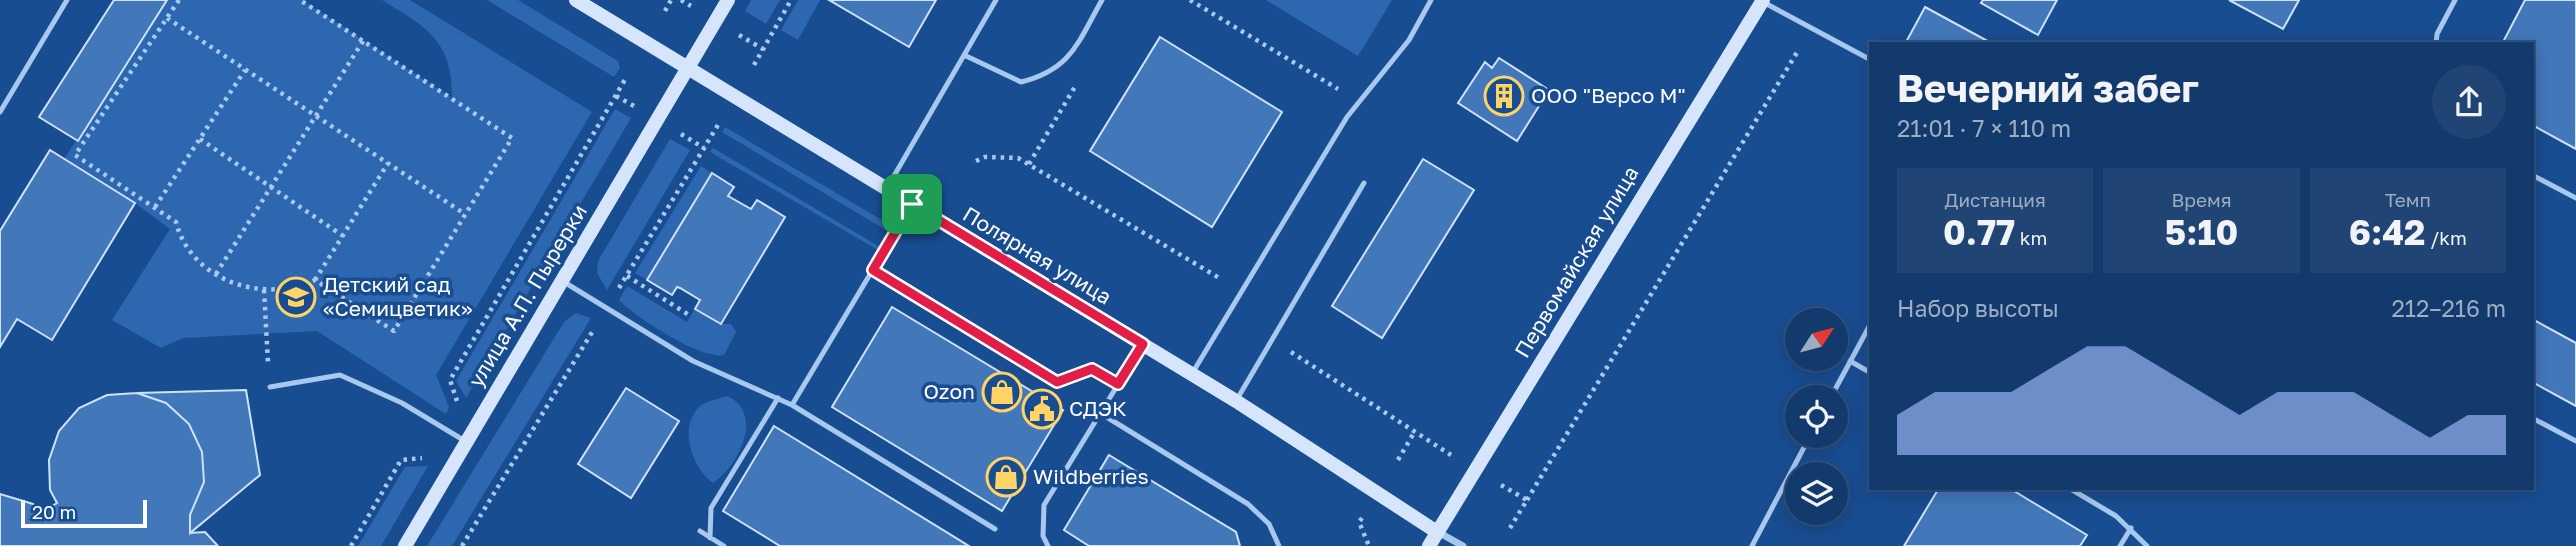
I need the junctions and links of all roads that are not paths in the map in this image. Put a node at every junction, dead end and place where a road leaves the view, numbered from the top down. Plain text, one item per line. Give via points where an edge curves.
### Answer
1 (67, 0) edge
2 (576, 0) edge
3 (727, 0) edge
4 (996, 0) edge
5 (1102, 0) edge
6 (1431, 0) edge
7 (2455, 0) edge
8 (1763, 1) edge
9 (2437, 42) edge
10 (964, 55) junction
11 (1869, 59) edge
12 (687, 69) junction
13 (0, 112) edge
14 (2534, 175) edge
15 (1364, 183) dead end
16 (886, 188) junction
17 (2576, 198) edge
18 (912, 204) junction
19 (563, 281) junction
20 (1869, 327) edge
21 (1143, 344) junction
22 (1850, 360) junction
23 (1869, 372) edge
24 (1192, 374) junction
25 (1837, 385) edge
26 (270, 387) dead end
27 (778, 398) junction
28 (1237, 401) junction
29 (792, 405) junction
30 (1100, 413) junction
31 (2534, 419) edge
32 (458, 438) junction
33 (2576, 441) edge
34 (1804, 448) edge
35 (2072, 490) edge
36 (2131, 528) junction
37 (995, 529) dead end
38 (700, 531) dead end
39 (1437, 532) junction
40 (710, 538) junction
41 (405, 546) edge
42 (724, 546) edge
43 (1048, 546) edge
44 (1279, 546) edge
45 (1429, 546) edge
46 (1463, 546) edge
47 (1752, 546) edge
48 (2120, 546) edge
49 (2147, 546) edge

1 - 13 lane
2 - 12 main road, Полярная улица
3 - 12 main road, улица А.П. Пырерки
4 - 10 lane
5 - 10 lane via 1068,59 1047,76 1021,82
6 - 24 lane via 1409,40 1347,117
7 - 9 lane
8 - 11 lane
8 - 39 main road, Первомайская улица
10 - 16 lane
12 - 16 main road, Полярная улица
12 - 19 main road, улица А.П. Пырерки
14 - 17 lane
15 - 28 lane
16 - 18 main road, Полярная улица
18 - 21 main road, Полярная улица
18 - 29 lane
19 - 27 lane via 693,361
19 - 32 main road, улица А.П. Пырерки
20 - 22 lane
21 - 24 main road, Полярная улица
21 - 30 lane
22 - 23 lane
22 - 25 lane
24 - 28 main road, Полярная улица
26 - 32 lane via 340,375 402,403
27 - 29 lane
27 - 40 lane via 711,508
28 - 39 main road, Полярная улица
29 - 37 lane
30 - 43 lane via 1044,505 1043,536
30 - 44 lane via 1248,504 1269,524
31 - 33 lane
32 - 41 main road, улица А.П. Пырерки
34 - 47 lane
35 - 36 lane
36 - 48 lane
36 - 49 lane
38 - 40 lane
39 - 45 main road, Первомайская улица
39 - 46 street
40 - 42 lane

